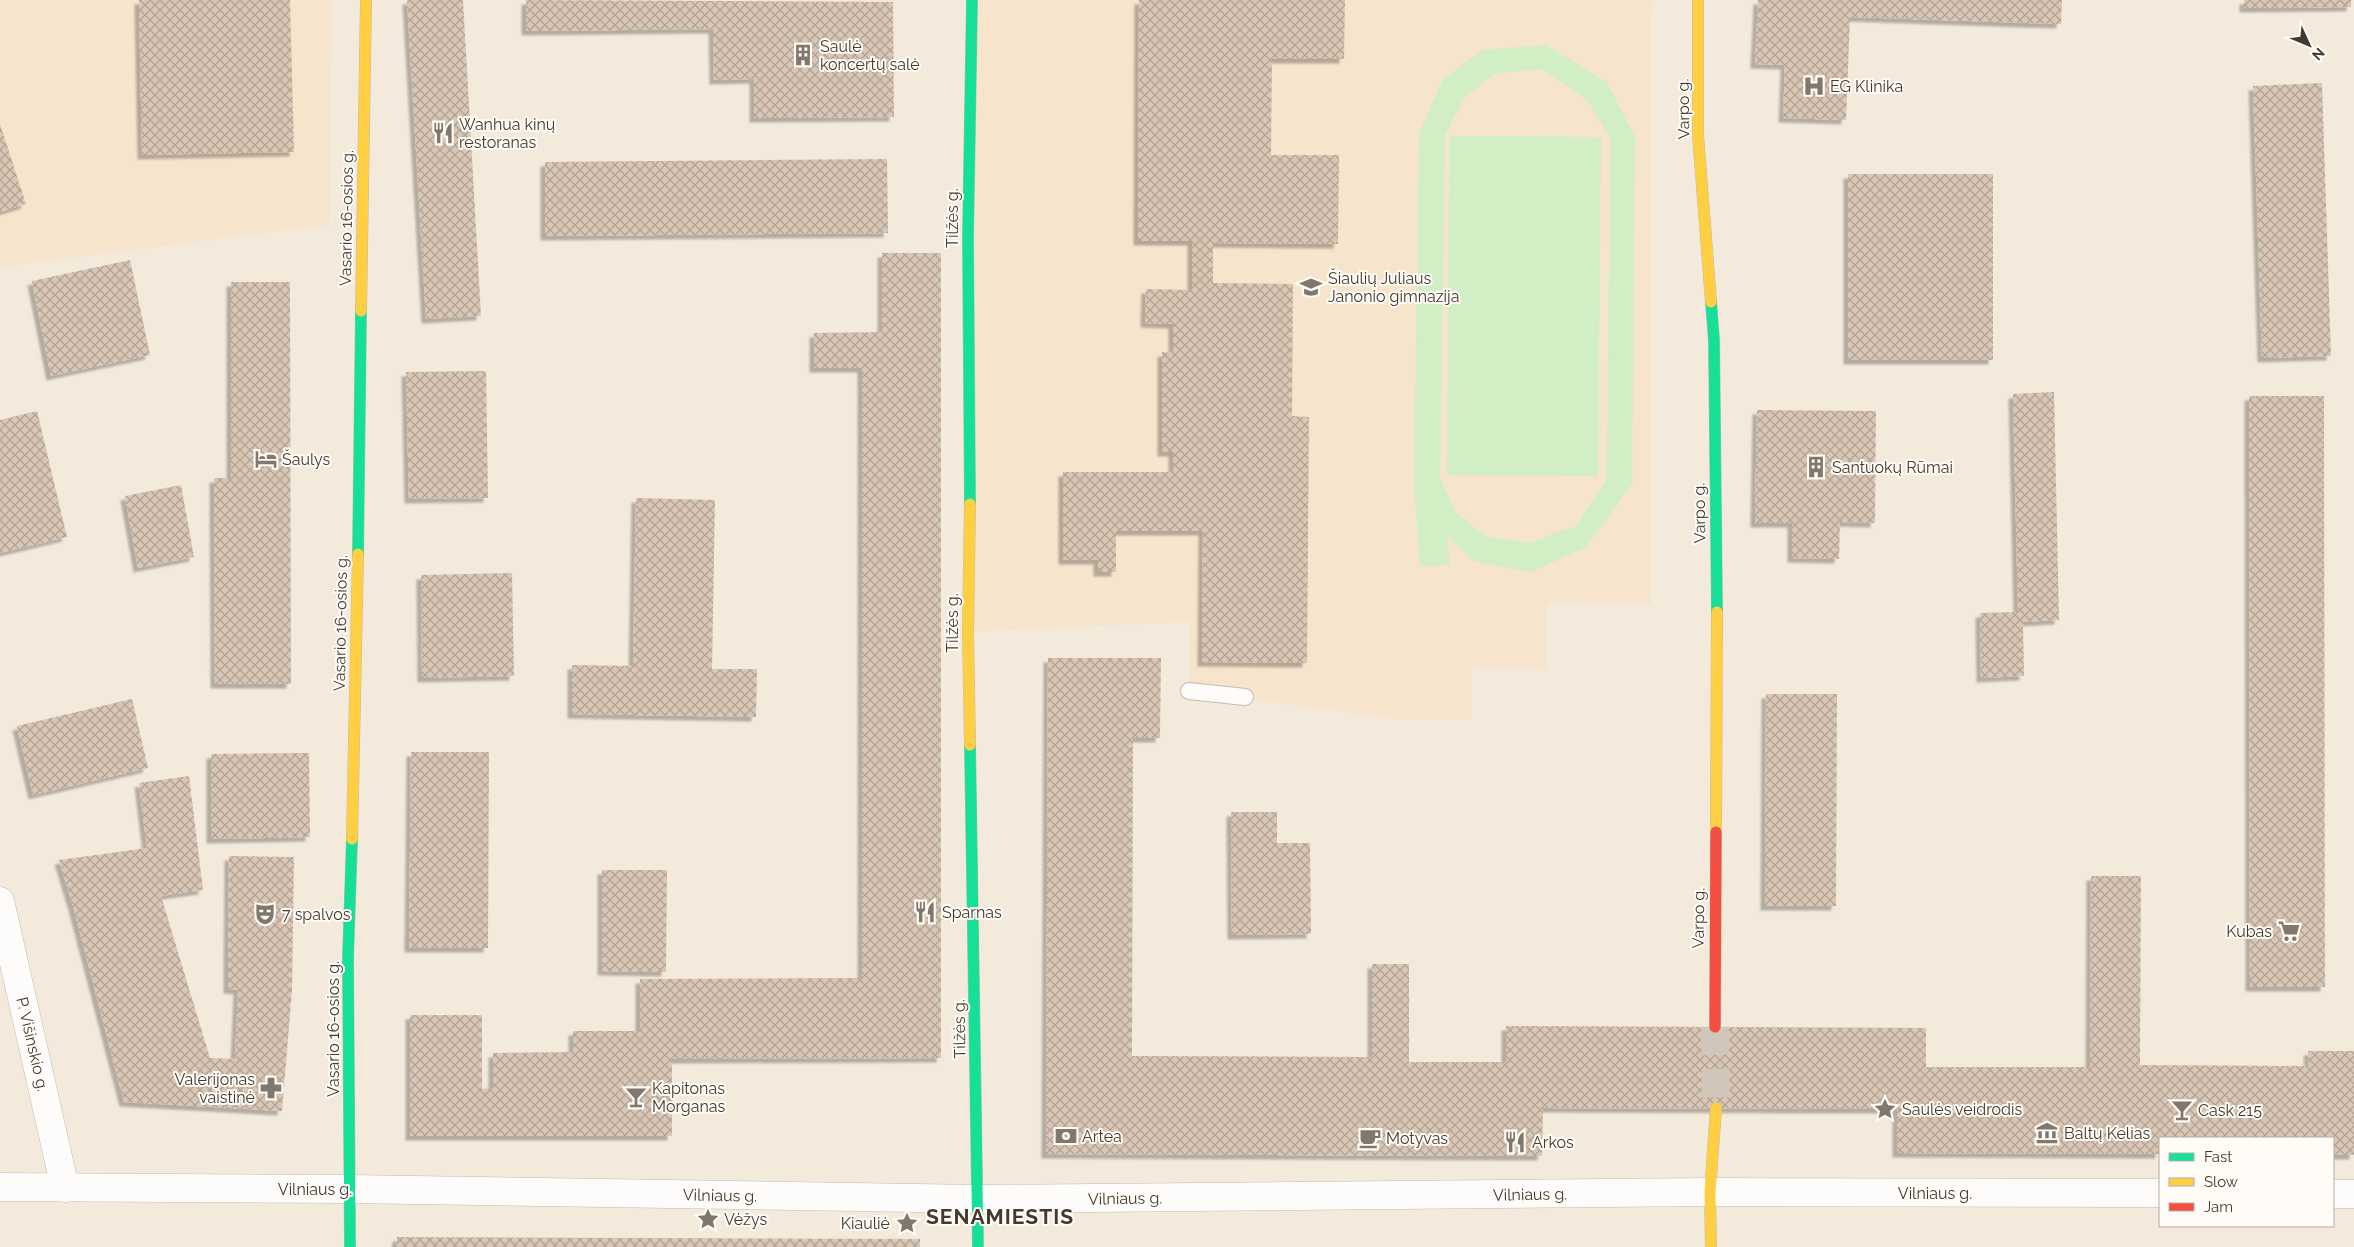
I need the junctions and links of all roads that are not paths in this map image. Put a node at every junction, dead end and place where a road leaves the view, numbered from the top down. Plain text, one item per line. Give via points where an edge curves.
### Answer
1 (366, 0) edge
2 (972, 0) edge
3 (1698, 0) edge
4 (1189, 691) dead end
5 (1245, 697) dead end
6 (0, 901) edge
7 (1715, 1026) tunnel mouth
8 (1716, 1108) tunnel mouth
9 (0, 1187) edge
10 (65, 1188) junction
11 (350, 1189) junction
12 (1710, 1192) junction
13 (2159, 1193) edge
14 (2334, 1194) edge
15 (2354, 1194) edge
16 (978, 1199) junction
17 (350, 1247) edge
18 (978, 1247) edge
19 (1711, 1247) edge

1 - 11 main road, Vasario 16-osios g. via 355,729 348,958
2 - 16 main road, Tilžės g. via 968,632
3 - 7 main road, Varpo g. via 1698,135 1714,340 1717,628
4 - 5 lane
6 - 10 street, P. Višinskio g.
8 - 12 main road
9 - 10 street, Vilniaus g.
10 - 11 street, Vilniaus g.
11 - 16 street, Vilniaus g.
11 - 17 main road, Vasario 16-osios g.
12 - 13 street, Vilniaus g.
12 - 16 street, Vilniaus g.
12 - 19 main road
14 - 15 street
16 - 18 main road, Tilžės g.

